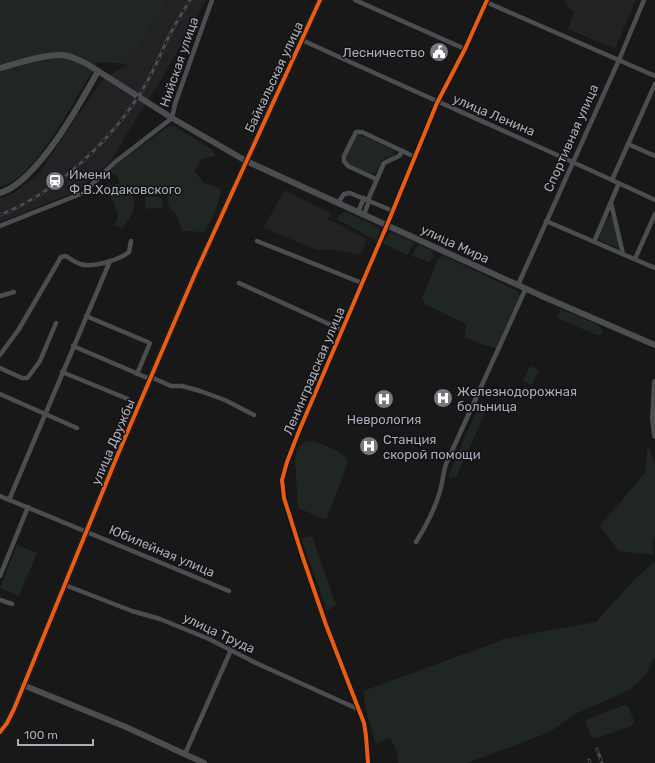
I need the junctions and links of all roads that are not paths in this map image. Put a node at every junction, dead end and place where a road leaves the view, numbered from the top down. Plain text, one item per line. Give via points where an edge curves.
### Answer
1 (212, 0) edge
2 (320, 0) edge
3 (355, 0) edge
4 (644, 0) edge
5 (486, 1) edge
6 (302, 40) junction
7 (465, 49) junction
8 (619, 60) junction
9 (0, 68) edge
10 (98, 71) junction
11 (655, 76) edge
12 (655, 84) edge
13 (438, 103) junction
14 (172, 118) junction
15 (628, 144) junction
16 (403, 151) junction
17 (655, 156) edge
18 (415, 157) junction
19 (246, 161) junction
20 (572, 161) junction
21 (376, 179) junction
22 (612, 180) junction
23 (619, 183) junction
24 (0, 193) edge
25 (367, 200) junction
26 (655, 200) edge
27 (338, 203) junction
28 (611, 203) junction
29 (393, 211) junction
30 (361, 214) junction
31 (655, 214) edge
32 (546, 221) junction
33 (387, 225) junction
34 (0, 226) edge
35 (131, 241) dead end
36 (257, 241) dead end
37 (594, 242) junction
38 (623, 254) junction
39 (635, 260) junction
40 (110, 261) junction
41 (655, 268) edge
42 (239, 283) dead end
43 (362, 283) junction
44 (518, 285) junction
45 (526, 288) junction
46 (14, 292) dead end
47 (0, 296) edge
48 (86, 316) junction
49 (56, 323) dead end
50 (342, 330) junction
51 (655, 345) edge
52 (73, 346) junction
53 (0, 355) edge
54 (0, 368) edge
55 (62, 372) junction
56 (137, 374) junction
57 (151, 378) junction
58 (655, 382) edge
59 (0, 394) edge
60 (128, 400) dead end
61 (45, 414) junction
62 (254, 415) dead end
63 (77, 428) dead end
64 (655, 436) edge
65 (0, 496) edge
66 (9, 500) junction
67 (28, 507) junction
68 (87, 531) junction
69 (416, 542) dead end
70 (0, 576) edge
71 (65, 585) junction
72 (229, 591) dead end
73 (0, 600) edge
74 (12, 604) dead end
75 (231, 650) junction
76 (23, 685) junction
77 (360, 710) junction
78 (0, 732) edge
79 (185, 754) junction
80 (204, 763) edge
81 (368, 763) edge

1 - 14 street, Нийская улица
2 - 6 street, Байкальская улица
3 - 7 street
4 - 8 street, Спортивная улица
5 - 7 street, Ленинградская улица
5 - 8 street
6 - 13 street, улица Ленина
6 - 19 street, Байкальская улица
7 - 13 street, Ленинградская улица
8 - 11 street
8 - 20 street, Спортивная улица
9 - 10 street, улица Мира via 61,55 76,59
10 - 14 street, улица Мира
10 - 24 street via 46,154 23,180
12 - 15 street
13 - 18 street, Ленинградская улица
13 - 20 street, улица Ленина
14 - 19 street, улица Мира
14 - 34 street, Нийская улица via 114,163 83,193
15 - 17 street
15 - 22 street
16 - 18 street
16 - 21 street via 399,156 384,162
16 - 21 street via 362,132 355,133 344,156 345,163
18 - 29 street, Ленинградская улица
19 - 27 street, улица Мира
19 - 57 street, улица Дружбы
20 - 22 street, улица Ленина
20 - 32 street, Спортивная улица
21 - 25 street
22 - 23 street, улица Ленина
23 - 26 street, улица Ленина
23 - 28 street
25 - 27 street via 346,193
25 - 29 street
25 - 30 street
27 - 30 street, улица Мира
28 - 37 street
28 - 38 street
29 - 33 street, Ленинградская улица
30 - 33 street, улица Мира
31 - 39 street
32 - 37 street
32 - 44 street, Спортивная улица
33 - 43 street, Ленинградская улица
33 - 44 street, улица Мира
35 - 40 street via 129,252
36 - 43 street
37 - 38 street
38 - 39 street
39 - 41 street
40 - 48 street
40 - 53 street via 84,265 66,256 61,257 19,329
42 - 50 street
43 - 50 street, Ленинградская улица
44 - 45 street, улица Мира
45 - 51 street, улица Мира
45 - 69 street via 446,464 441,490 428,523
46 - 47 street
48 - 52 street
48 - 56 street via 150,343
49 - 54 street via 40,361 27,378
50 - 77 street, Ленинградская улица via 286,462 282,480 284,498 295,536 326,625
52 - 55 street
52 - 56 street
55 - 60 street
55 - 61 street
56 - 57 street
57 - 62 street via 225,400
57 - 68 street, улица Дружбы
58 - 64 street
59 - 61 street
61 - 63 street
61 - 66 street
65 - 66 street, Юбилейная улица
66 - 67 street, Юбилейная улица
67 - 68 street, Юбилейная улица
67 - 70 street
68 - 71 street, улица Дружбы
68 - 72 street, Юбилейная улица
71 - 75 street, улица Труда via 166,621
71 - 76 street, улица Дружбы
73 - 74 street
75 - 77 street, улица Труда
75 - 79 street
76 - 78 street, улица Дружбы via 10,718
76 - 79 street
77 - 81 street, Ленинградская улица via 366,736
79 - 80 street

